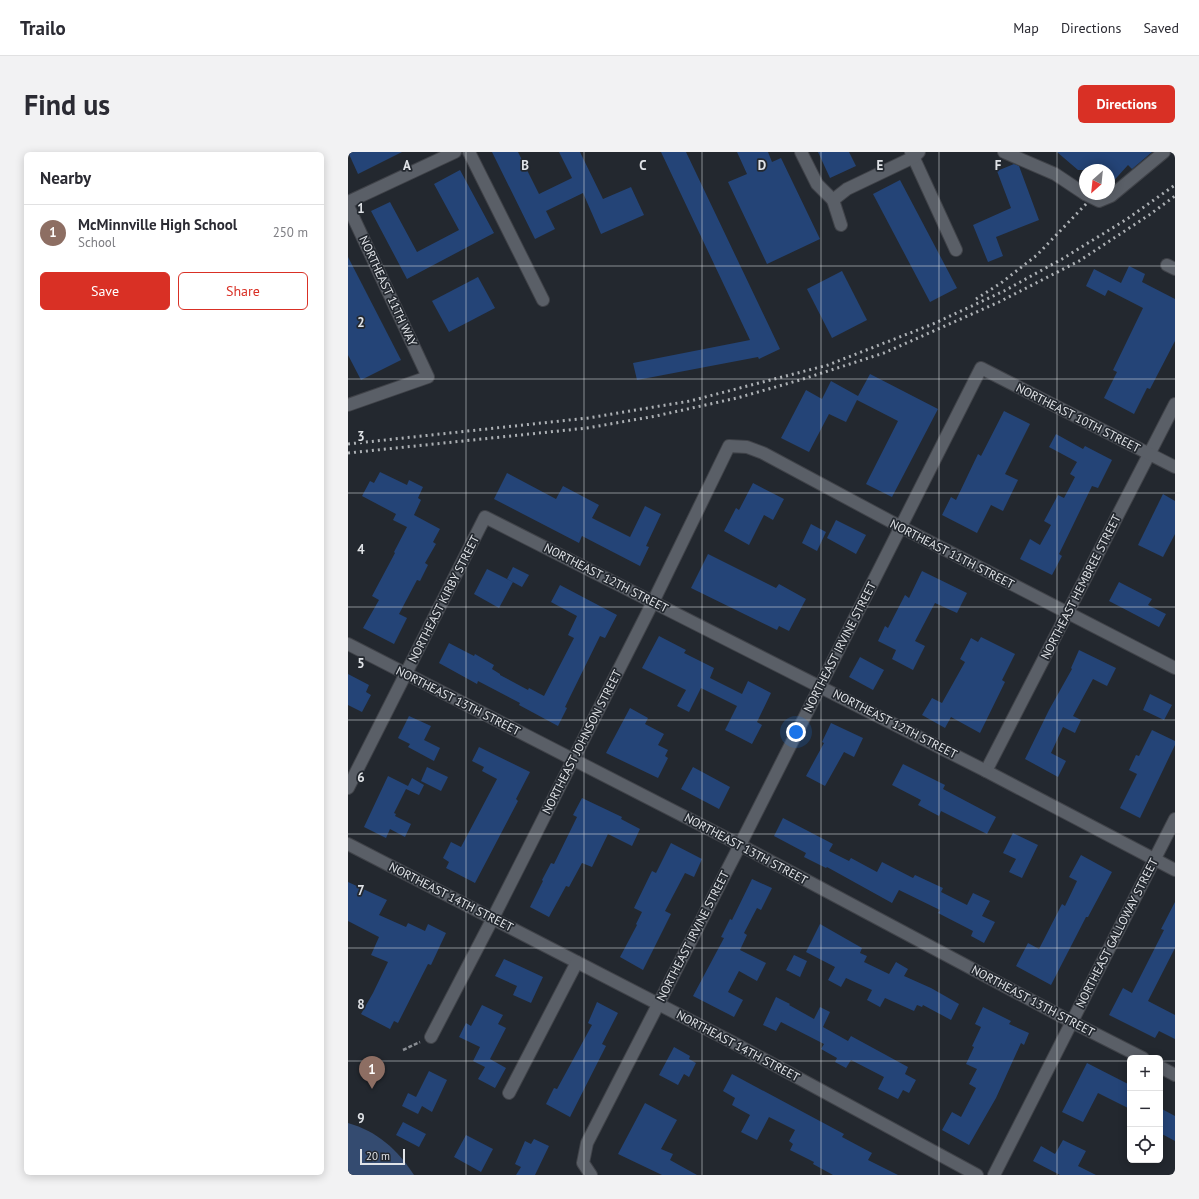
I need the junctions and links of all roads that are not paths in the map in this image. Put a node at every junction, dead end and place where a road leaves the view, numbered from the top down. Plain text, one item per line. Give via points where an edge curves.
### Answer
1 (455, 152) edge
2 (469, 152) edge
3 (801, 152) edge
4 (1004, 152) edge
5 (1164, 152) edge
6 (914, 154) edge
7 (1079, 190) edge
8 (1115, 193) edge
9 (833, 200) junction
10 (348, 202) edge
11 (348, 206) edge
12 (841, 225) dead end
13 (956, 250) dead end
14 (544, 300) dead end
15 (981, 368) joint
16 (1175, 404) edge
17 (348, 405) edge
18 (729, 446) joint
19 (1150, 454) junction
20 (1175, 467) edge
21 (485, 517) joint
22 (901, 527) junction
23 (653, 602) junction
24 (1067, 613) junction
25 (348, 644) edge
26 (1175, 668) edge
27 (405, 674) junction
28 (820, 686) junction
29 (572, 760) junction
30 (986, 771) junction
31 (348, 788) edge
32 (1175, 819) edge
33 (348, 844) edge
34 (740, 845) junction
35 (1154, 860) junction
36 (1175, 870) edge
37 (493, 918) junction
38 (577, 962) junction
39 (659, 1004) junction
40 (1072, 1022) junction
41 (431, 1037) road end
42 (1137, 1055) edge
43 (1163, 1068) edge
44 (1175, 1074) edge
45 (509, 1093) dead end
46 (590, 1175) edge
47 (977, 1175) edge
48 (994, 1175) edge

1 - 10 street
2 - 14 street
3 - 9 street via 817,184
4 - 7 street via 1055,174
5 - 8 street
6 - 9 street via 847,189
6 - 13 street
9 - 12 street
11 - 17 street, NORTHEAST 11TH WAY via 428,376
15 - 19 street, NORTHEAST 10TH STREET
15 - 22 street, NORTHEAST IRVINE STREET
16 - 19 street, NORTHEAST HEMBREE STREET
18 - 22 street, NORTHEAST 11TH STREET via 747,447 763,453
18 - 23 street, NORTHEAST JOHNSON STREET
19 - 20 street, NORTHEAST 10TH STREET
19 - 24 street, NORTHEAST HEMBREE STREET
21 - 23 street, NORTHEAST 12TH STREET
21 - 27 street, NORTHEAST KIRBY STREET
22 - 24 street, NORTHEAST 11TH STREET
22 - 28 street, NORTHEAST IRVINE STREET
23 - 28 street, NORTHEAST 12TH STREET
23 - 29 street, NORTHEAST JOHNSON STREET
24 - 26 street, NORTHEAST 11TH STREET
24 - 30 street, NORTHEAST HEMBREE STREET
25 - 27 street, NORTHEAST 13TH STREET
27 - 29 street, NORTHEAST 13TH STREET
27 - 31 street, NORTHEAST KIRBY STREET
28 - 30 street, NORTHEAST 12TH STREET
28 - 34 street, NORTHEAST IRVINE STREET
29 - 34 street, NORTHEAST 13TH STREET
29 - 37 street, NORTHEAST JOHNSON STREET
30 - 35 street, NORTHEAST 12TH STREET
32 - 35 street, NORTHEAST GALLOWAY STREET
33 - 37 street, NORTHEAST 14TH STREET
34 - 39 street, NORTHEAST IRVINE STREET
34 - 40 street, NORTHEAST 13TH STREET
35 - 36 street, NORTHEAST 12TH STREET
35 - 40 street, NORTHEAST GALLOWAY STREET
37 - 38 street, NORTHEAST 14TH STREET
37 - 41 street, NORTHEAST JOHNSON STREET
38 - 39 street, NORTHEAST 14TH STREET
38 - 45 street
39 - 46 street, NORTHEAST IRVINE STREET via 587,1143 583,1163
39 - 47 street, NORTHEAST 14TH STREET
40 - 42 street, NORTHEAST 13TH STREET
40 - 48 street, NORTHEAST GALLOWAY STREET
43 - 44 street

